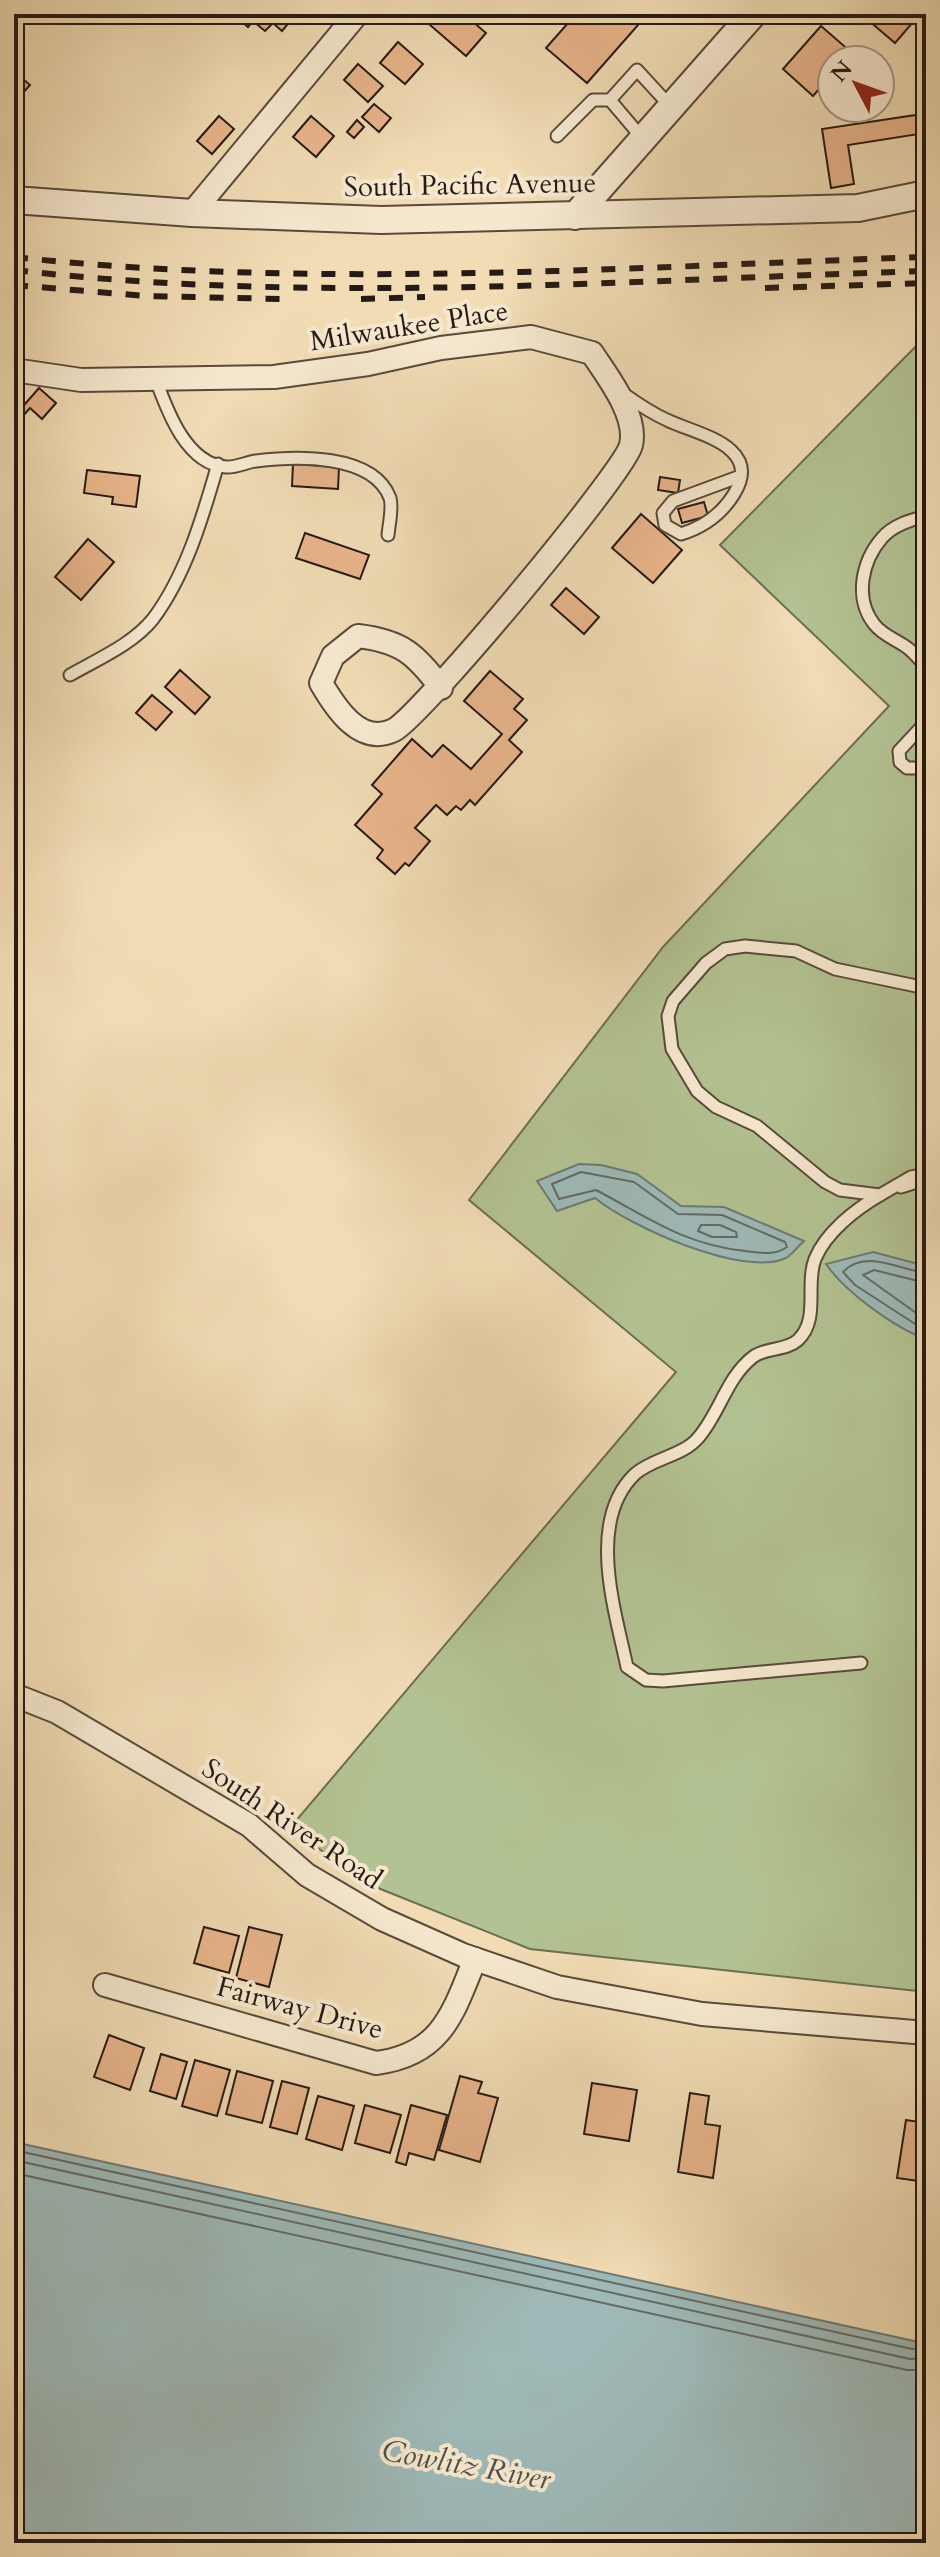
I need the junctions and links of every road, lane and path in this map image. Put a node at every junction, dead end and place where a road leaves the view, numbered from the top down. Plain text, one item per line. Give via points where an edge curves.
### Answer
1 (357, 14) edge
2 (753, 14) edge
3 (610, 100) junction
4 (671, 107) junction
5 (557, 136) dead end
6 (643, 139) junction
7 (926, 194) edge
8 (14, 200) edge
9 (192, 213) junction
10 (575, 216) junction
11 (14, 370) edge
12 (156, 380) junction
13 (614, 386) junction
14 (218, 464) junction
15 (738, 477) junction
16 (926, 516) edge
17 (388, 535) dead end
18 (926, 667) edge
19 (70, 675) dead end
20 (441, 688) junction
21 (926, 722) edge
22 (926, 768) edge
23 (926, 988) edge
24 (926, 1177) edge
25 (880, 1195) junction
26 (861, 1663) dead end
27 (14, 1695) edge
28 (475, 1959) junction
29 (105, 1985) dead end
30 (926, 2033) edge

1 - 9 street
2 - 4 street
3 - 4 lane via 637,70
3 - 5 lane via 593,100
3 - 6 lane
4 - 6 street
6 - 10 street
7 - 10 street, South Pacific Avenue via 858,208
8 - 9 street, South Pacific Avenue
9 - 10 street, South Pacific Avenue via 381,220
11 - 12 street, Milwaukee Place via 81,380
12 - 13 street, Milwaukee Place via 274,377 531,337 592,353
12 - 14 lane via 174,428 200,455
13 - 15 lane via 642,407 733,450
13 - 20 street, Milwaukee Place via 625,402 632,445 610,484
14 - 17 lane via 321,459 351,464 375,476 391,499
14 - 19 lane via 198,535 152,619 126,643
15 - 15 lane via 723,510 697,529 681,534 665,525 663,513 673,501
16 - 18 lane via 883,536 862,583 863,605 874,624
20 - 20 street via 393,730 366,732 340,714 321,683 333,656 358,636 388,639 409,652
21 - 22 lane via 899,751 907,768
23 - 25 lane via 835,969 796,951 745,946 725,949 706,963 673,1001 668,1016 672,1049 697,1091 716,1107 757,1126 825,1182 840,1190
24 - 25 lane via 911,1177
25 - 26 lane via 844,1222 815,1259 809,1324 797,1341 753,1357 696,1441 636,1474 623,1491 613,1508 607,1580 627,1667 646,1680
27 - 28 street, South River Road via 57,1712 249,1825 307,1875 382,1919
28 - 29 street, Fairway Drive via 450,2018 427,2047 401,2060 376,2063
28 - 30 street, South River Road via 557,1987 702,2014

